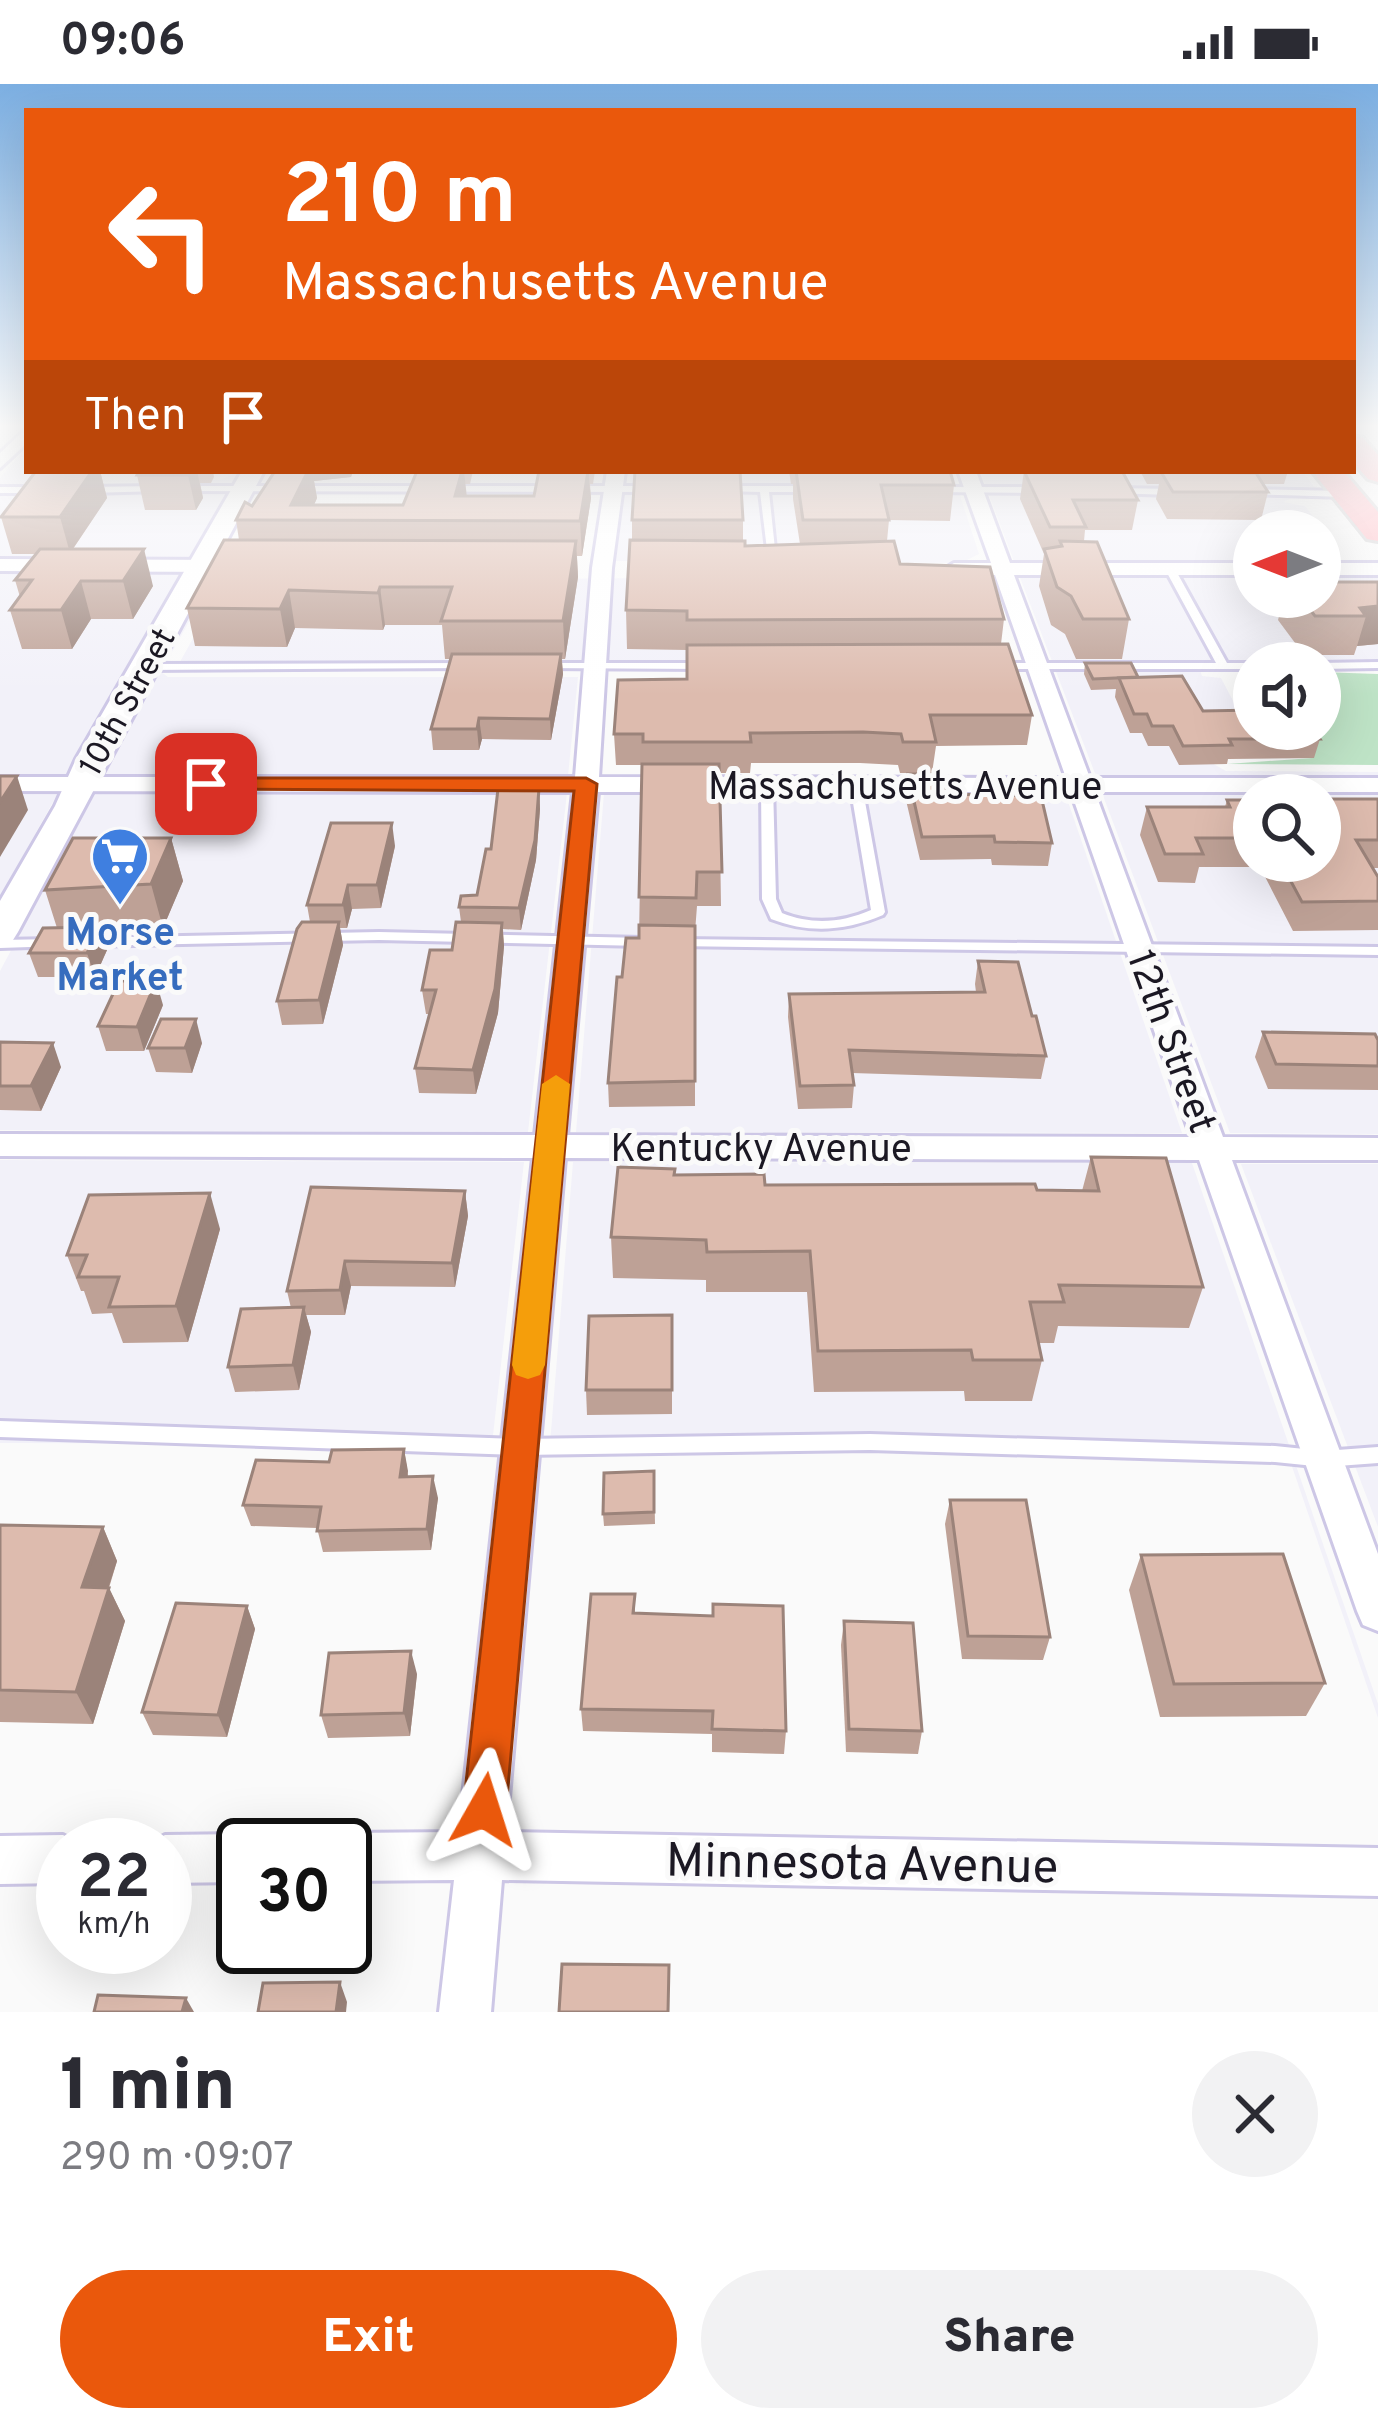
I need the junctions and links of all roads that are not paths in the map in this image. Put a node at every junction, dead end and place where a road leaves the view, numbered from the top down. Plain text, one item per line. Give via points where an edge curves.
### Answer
1 (228, 515) edge
2 (609, 515) edge
3 (768, 515) edge
4 (983, 515) edge
5 (0, 565) edge
6 (200, 566) junction
7 (261, 567) edge
8 (576, 568) edge
9 (602, 568) junction
10 (630, 568) edge
11 (775, 568) edge
12 (927, 569) edge
13 (1002, 569) junction
14 (1170, 569) junction
15 (1233, 569) edge
16 (1341, 569) edge
17 (1378, 569) edge
18 (1341, 665) edge
19 (1378, 665) edge
20 (476, 666) edge
21 (523, 666) edge
22 (595, 666) junction
23 (713, 666) edge
24 (992, 666) edge
25 (1038, 666) junction
26 (1223, 666) junction
27 (1233, 666) edge
28 (144, 668) junction
29 (0, 784) edge
30 (80, 784) junction
31 (586, 784) junction
32 (767, 785) junction
33 (856, 785) junction
34 (1081, 785) junction
35 (1378, 785) edge
36 (0, 932) edge
37 (571, 942) junction
38 (0, 944) edge
39 (1140, 951) junction
40 (1378, 951) edge
41 (0, 1145) edge
42 (550, 1147) junction
43 (1212, 1148) junction
44 (1378, 1149) edge
45 (0, 1429) edge
46 (520, 1447) junction
47 (1378, 1455) edge
48 (1324, 1459) junction
49 (1378, 1611) edge
50 (480, 1856) junction
51 (372, 1857) edge
52 (36, 1859) edge
53 (0, 1860) edge
54 (1378, 1872) edge
55 (465, 2012) edge

1 - 6 street, 10th Street
2 - 9 street
3 - 11 lane
4 - 13 street, 12th Street
5 - 6 street
6 - 7 street
6 - 28 street, 10th Street
8 - 9 street
9 - 10 street
9 - 22 street
12 - 13 street
13 - 14 street
13 - 25 street, 12th Street
14 - 15 street
14 - 26 lane
16 - 17 street
18 - 19 lane
20 - 28 lane
21 - 22 lane
22 - 23 lane
22 - 31 street
24 - 25 lane
25 - 26 lane
25 - 34 street, 12th Street
26 - 27 lane
28 - 30 street, 10th Street
29 - 30 street, Massachusetts Avenue
30 - 31 street, Massachusetts Avenue
30 - 36 street, 10th Street
31 - 32 street, Massachusetts Avenue
31 - 37 street
32 - 33 street, Massachusetts Avenue
32 - 33 lane via 776,916 832,925 878,913
33 - 34 street, Massachusetts Avenue
34 - 35 street, Massachusetts Avenue
34 - 39 street, 12th Street
37 - 38 lane via 380,936
37 - 39 lane
37 - 42 street
39 - 40 lane
39 - 43 street, 12th Street
41 - 42 street, Kentucky Avenue
42 - 43 street, Kentucky Avenue
42 - 46 street
43 - 44 street, Kentucky Avenue
43 - 48 street, 12th Street
45 - 46 lane
46 - 48 lane via 870,1442
46 - 50 street
47 - 48 lane
48 - 49 street, 12th Street
50 - 51 street, Minnesota Avenue
50 - 54 street, Minnesota Avenue
50 - 55 street
52 - 53 street

